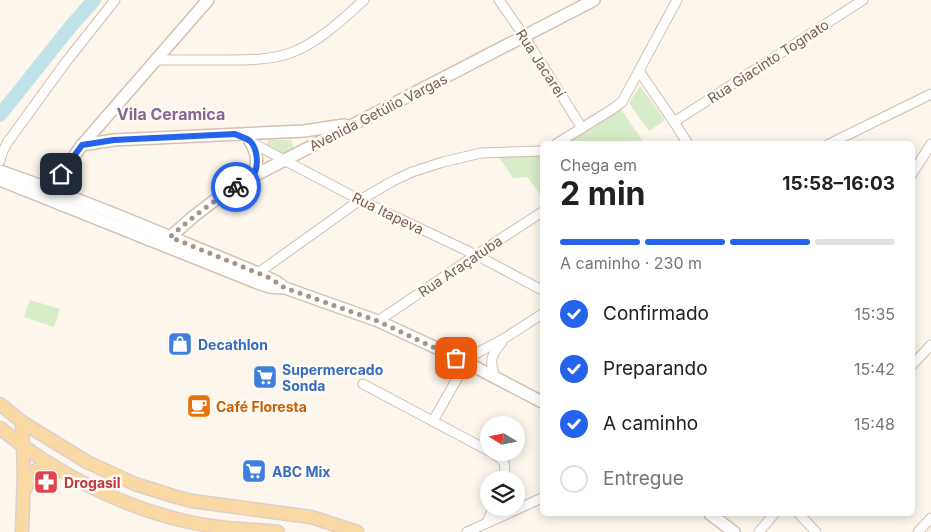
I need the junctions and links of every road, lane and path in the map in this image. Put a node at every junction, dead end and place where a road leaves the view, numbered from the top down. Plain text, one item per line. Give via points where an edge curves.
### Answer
1 (115, 0) edge
2 (208, 0) edge
3 (364, 0) edge
4 (499, 0) edge
5 (594, 0) edge
6 (677, 0) edge
7 (862, 0) edge
8 (524, 36) junction
9 (156, 60) junction
10 (639, 71) junction
11 (931, 94) edge
12 (107, 116) junction
13 (674, 122) junction
14 (354, 124) junction
15 (582, 128) junction
16 (235, 134) junction
17 (114, 140) junction
18 (250, 141) junction
19 (561, 141) edge
20 (686, 141) edge
21 (835, 141) edge
22 (931, 144) edge
23 (82, 145) junction
24 (540, 151) edge
25 (284, 160) junction
26 (0, 161) edge
27 (915, 169) edge
28 (0, 171) edge
29 (252, 177) junction
30 (0, 180) edge
31 (49, 194) junction
32 (360, 200) junction
33 (540, 213) edge
34 (170, 237) junction
35 (149, 240) junction
36 (476, 255) junction
37 (257, 278) junction
38 (540, 289) edge
39 (540, 315) edge
40 (378, 321) junction
41 (505, 338) junction
42 (931, 345) edge
43 (461, 360) junction
44 (915, 362) edge
45 (495, 377) junction
46 (363, 384) dead end
47 (540, 401) edge
48 (3, 406) edge
49 (433, 421) junction
50 (22, 422) junction
51 (0, 428) edge
52 (23, 447) junction
53 (480, 447) edge
54 (45, 461) junction
55 (24, 492) junction
56 (540, 499) edge
57 (490, 516) edge
58 (713, 516) edge
59 (772, 516) edge
60 (800, 516) edge
61 (931, 518) edge
62 (487, 523) junction
63 (22, 532) edge
64 (278, 532) edge
65 (357, 532) edge
66 (467, 532) edge
67 (734, 532) edge
68 (759, 532) edge
69 (816, 532) edge
70 (918, 532) edge

1 - 26 street via 7,143
2 - 9 street
3 - 9 street via 338,24 310,43 276,57
4 - 8 street, Rua Jacareí
5 - 8 street, Avenida Getúlio Vargas
6 - 10 street
7 - 13 street, Rua Giacinto Tognato
8 - 14 street, Avenida Getúlio Vargas
8 - 15 street, Rua Jacareí
9 - 12 street
10 - 13 street
10 - 15 street via 622,102
11 - 21 street
12 - 17 street via 107,128
12 - 23 street
13 - 20 street
14 - 16 street
14 - 25 street, Avenida Getúlio Vargas
15 - 19 street
16 - 17 street
16 - 18 street, Rua Itapeva
17 - 23 street
18 - 25 street, Rua Itapeva
18 - 29 street via 257,161
22 - 27 street
23 - 31 street
24 - 32 street via 481,153 443,162 406,175
25 - 29 street, Avenida Getúlio Vargas
25 - 32 street, Rua Itapeva
28 - 31 street
29 - 34 street, Avenida Getúlio Vargas via 215,200
30 - 31 street
31 - 34 street
31 - 35 street via 77,210
32 - 36 street, Rua Itapeva
32 - 37 street
33 - 36 street, Rua Araçatuba
34 - 35 street
34 - 37 street
35 - 37 street
36 - 38 street, Rua Itapeva
36 - 40 street, Rua Araçatuba
37 - 40 street via 269,287 285,288
39 - 41 street
40 - 43 street
41 - 43 street
41 - 45 street via 492,358
42 - 44 street
43 - 45 street
43 - 49 street
45 - 47 street
46 - 49 street
48 - 50 main road
49 - 53 street
50 - 52 main road
50 - 65 main road via 87,462 150,489 192,501 311,517
51 - 52 main road
52 - 54 main road
52 - 55 main road
54 - 55 main road via 30,478
54 - 64 main road via 105,493 149,511 196,524
55 - 63 main road
56 - 62 street
57 - 62 street
58 - 67 street
59 - 68 street
60 - 69 street
61 - 70 street
62 - 66 street

